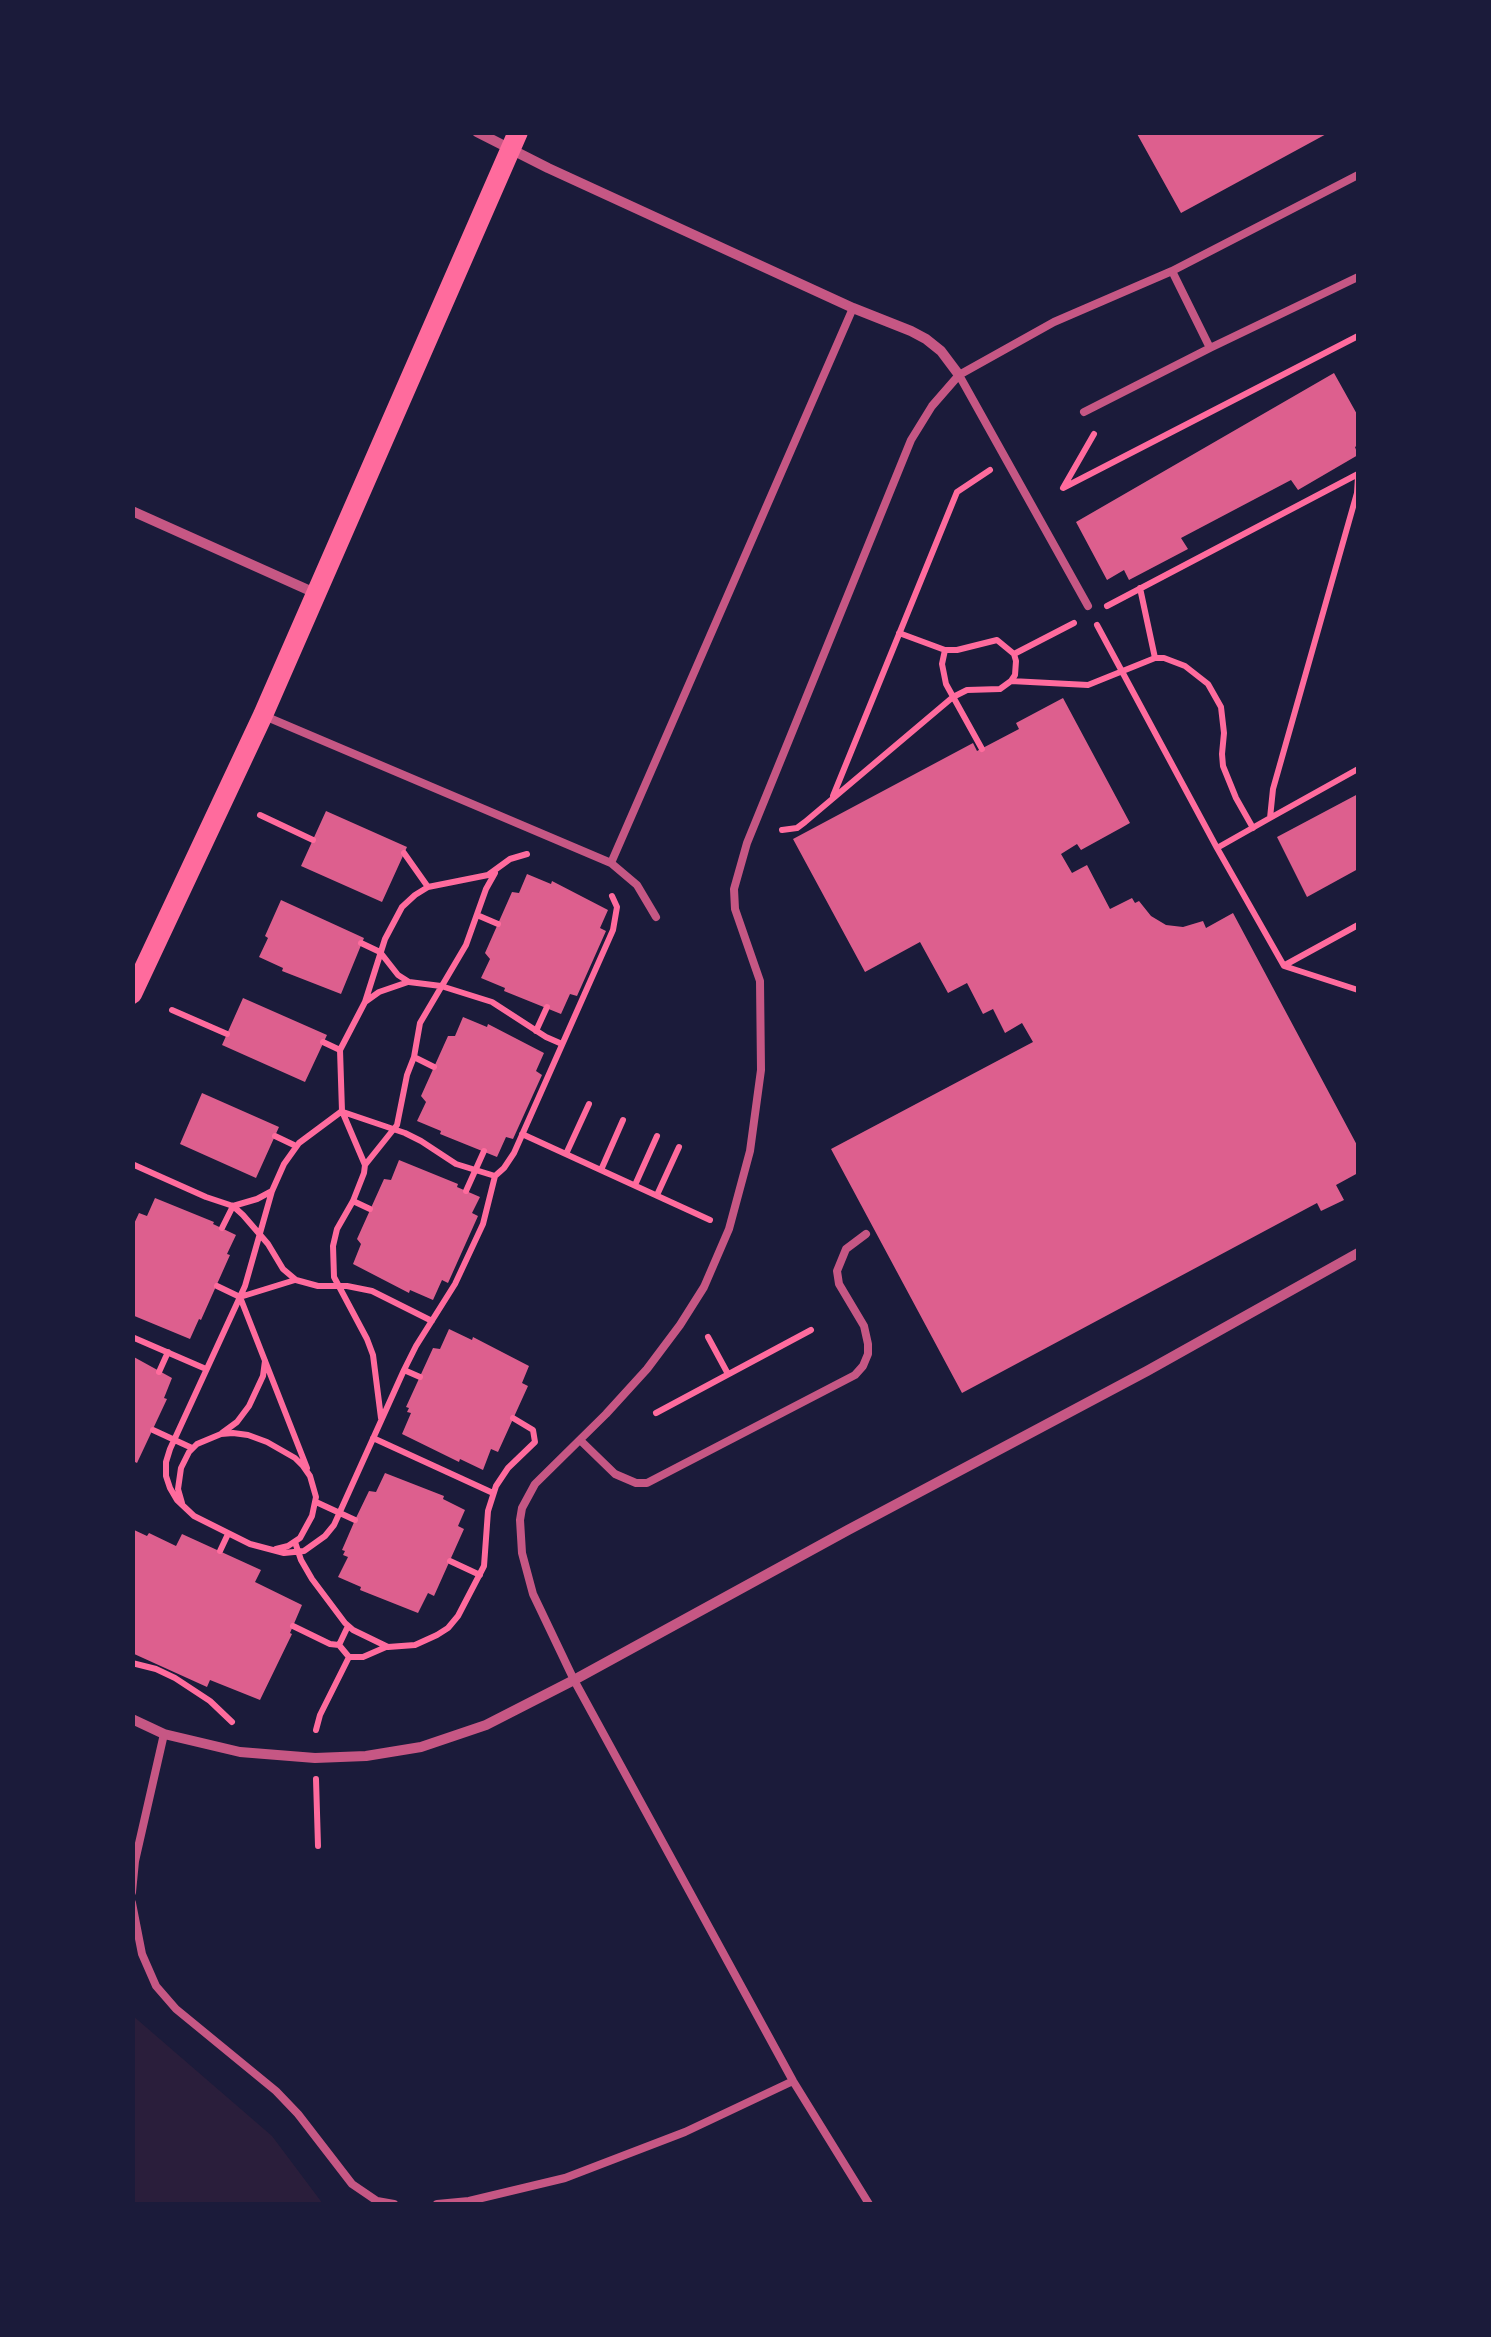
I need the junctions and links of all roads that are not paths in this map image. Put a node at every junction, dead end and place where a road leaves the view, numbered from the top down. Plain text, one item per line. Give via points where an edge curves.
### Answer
1 (477, 132) edge
2 (514, 140) edge
3 (1358, 175) edge
4 (1172, 270) junction
5 (1358, 278) edge
6 (853, 308) junction
7 (1210, 348) junction
8 (959, 375) junction
9 (1084, 412) dead end
10 (132, 510) edge
11 (316, 593) junction
12 (1090, 610) road end
13 (262, 715) junction
14 (611, 863) junction
15 (656, 916) dead end
16 (132, 994) edge
17 (866, 1234) dead end
18 (1358, 1253) edge
19 (580, 1440) junction
20 (574, 1680) junction
21 (132, 1719) edge
22 (164, 1734) junction
23 (132, 1892) edge
24 (132, 1903) edge
25 (793, 2080) junction
26 (394, 2204) edge
27 (438, 2204) edge
28 (869, 2204) edge

1 - 2 street
2 - 6 street via 548,168
2 - 11 main road
3 - 4 lane
4 - 7 lane
4 - 8 lane via 1054,322
5 - 7 lane
6 - 8 street via 926,339
6 - 14 lane
7 - 9 lane
8 - 12 lane
8 - 19 lane via 911,440 740,866 735,910 760,981 761,1070 750,1151 729,1229 680,1326
10 - 11 street
11 - 13 main road
13 - 14 lane
13 - 16 main road
14 - 15 lane via 637,885
17 - 19 lane via 846,1249 837,1271 868,1344 855,1375 647,1483 615,1474
18 - 20 street
19 - 20 lane via 535,1484 520,1520 533,1594
20 - 22 street via 486,1725 421,1747 366,1756 240,1752
20 - 25 lane
21 - 22 street
22 - 23 lane
24 - 26 lane via 142,1954 176,2009 276,2091 352,2184
25 - 27 lane via 565,2178
25 - 28 lane

